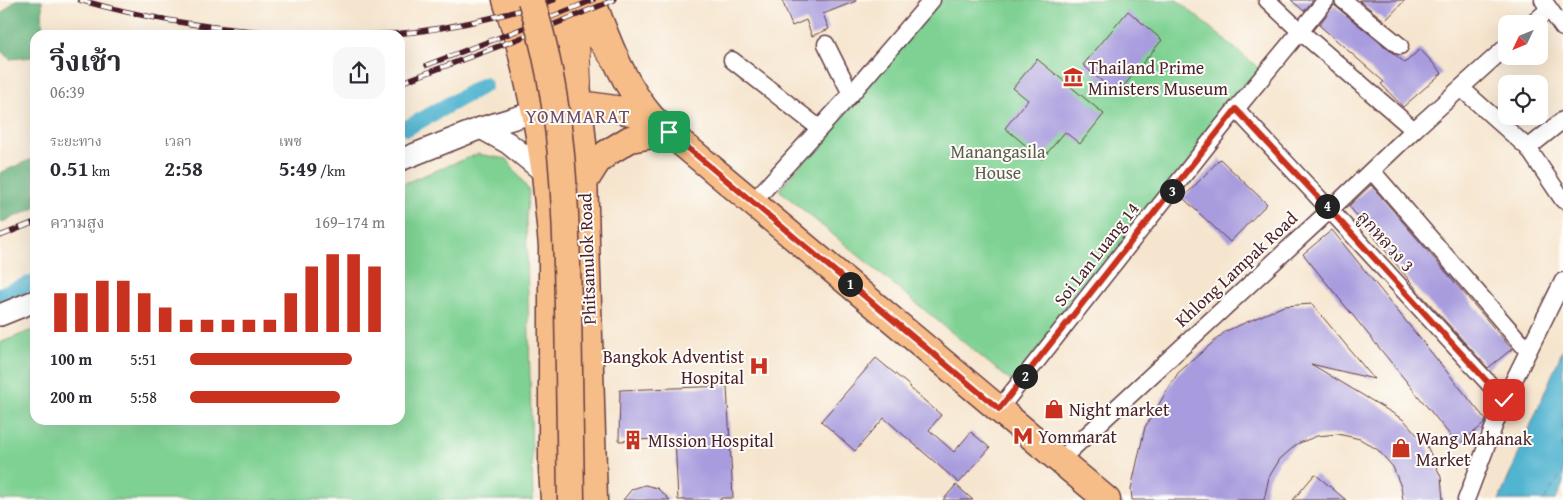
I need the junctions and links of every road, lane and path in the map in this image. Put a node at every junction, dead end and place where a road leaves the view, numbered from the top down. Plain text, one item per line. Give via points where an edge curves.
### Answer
1 (506, 0) edge
2 (531, 0) edge
3 (592, 0) edge
4 (932, 0) edge
5 (1267, 0) edge
6 (1326, 0) edge
7 (1343, 0) edge
8 (1546, 4) edge
9 (564, 6) edge
10 (1538, 15) edge
11 (1563, 28) edge
12 (1301, 32) junction
13 (519, 40) junction
14 (826, 44) dead end
15 (1400, 46) dead end
16 (1498, 54) edge
17 (615, 58) junction
18 (732, 60) dead end
19 (1461, 88) junction
20 (578, 93) junction
21 (851, 94) junction
22 (1236, 109) junction
23 (535, 112) junction
24 (1563, 120) edge
25 (661, 125) junction
26 (481, 128) junction
27 (819, 128) junction
28 (1414, 130) junction
29 (1528, 148) junction
30 (405, 158) edge
31 (1372, 171) junction
32 (545, 173) junction
33 (585, 180) junction
34 (1563, 200) edge
35 (753, 202) junction
36 (1330, 210) junction
37 (1563, 281) edge
38 (30, 304) edge
39 (0, 315) edge
40 (1528, 352) junction
41 (1504, 400) junction
42 (999, 409) junction
43 (1060, 460) junction
44 (554, 500) edge
45 (572, 500) edge
46 (594, 500) edge
47 (1107, 500) edge
48 (1466, 500) edge

1 - 13 main road, Phitsanulok Road
2 - 45 main road, bridge via 549,67 562,161 567,235
3 - 17 main road
4 - 21 street
5 - 12 street
6 - 12 street, Soi Lan Luang 14
7 - 15 street
8 - 10 street
8 - 11 street
9 - 17 highway
9 - 20 highway
12 - 22 street, Soi Lan Luang 14
12 - 28 street
13 - 20 main road
13 - 23 main road, Phitsanulok Road
14 - 21 street
16 - 19 street, Khlong Lampak Road
17 - 25 main road via 641,105
18 - 27 street
19 - 28 street, Khlong Lampak Road
19 - 29 street
20 - 23 main road
20 - 25 main road
20 - 33 main road, Phitsanulok Road
21 - 27 street
22 - 36 street, ลูกหลวง 3
22 - 42 street, Soi Lan Luang 14
23 - 26 street
23 - 32 main road, Phitsanulok Road
24 - 29 street
25 - 33 main road via 607,153
25 - 35 main road
26 - 30 street
26 - 32 street via 528,157
27 - 35 street
28 - 31 street, Khlong Lampak Road
29 - 34 street
31 - 36 street, Khlong Lampak Road
31 - 40 street
32 - 44 main road, Phitsanulok Road via 552,246
33 - 46 main road, Phitsanulok Road
35 - 42 main road
36 - 41 street, ลูกหลวง 3
36 - 43 street, Khlong Lampak Road
37 - 40 street
38 - 39 street
40 - 41 street
41 - 48 street
42 - 43 main road
43 - 47 main road

